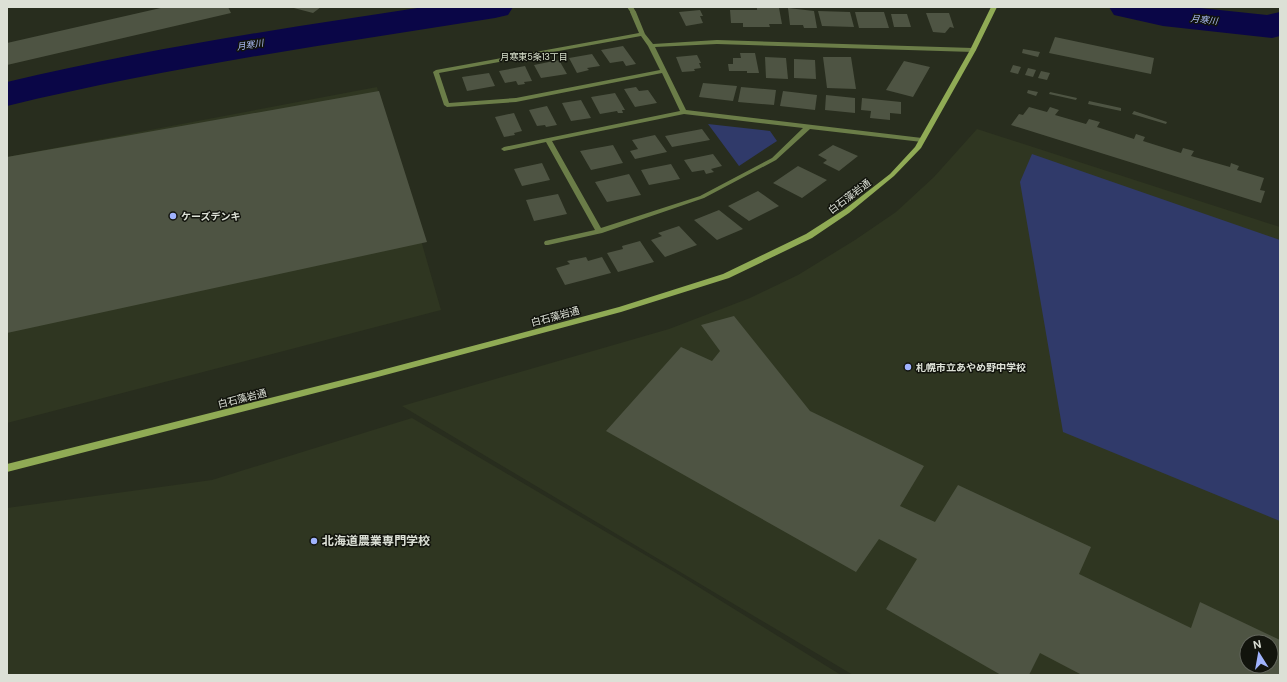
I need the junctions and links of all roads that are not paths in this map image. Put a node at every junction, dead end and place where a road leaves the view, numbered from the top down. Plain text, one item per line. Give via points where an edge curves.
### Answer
1 (994, 7) edge
2 (632, 9) edge
3 (642, 34) junction
4 (651, 46) junction
5 (973, 50) junction
6 (663, 71) junction
7 (684, 112) junction
8 (808, 128) junction
9 (548, 140) junction
10 (922, 140) junction
11 (504, 149) dead end
12 (599, 230) junction
13 (548, 243) dead end
14 (7, 468) edge

1 - 5 main road, 白石藻岩通
2 - 3 street
3 - 4 street
3 - 6 street via 436,72 447,106 516,100
4 - 5 street via 717,42
4 - 6 street
5 - 10 main road, 白石藻岩通
6 - 7 street
7 - 8 street
7 - 9 street
8 - 10 street
8 - 12 street via 774,159 702,197
9 - 11 street
9 - 12 street
10 - 14 main road, 白石藻岩通 via 918,148 892,175 847,211 809,236 726,276 620,309 374,375
12 - 13 street

